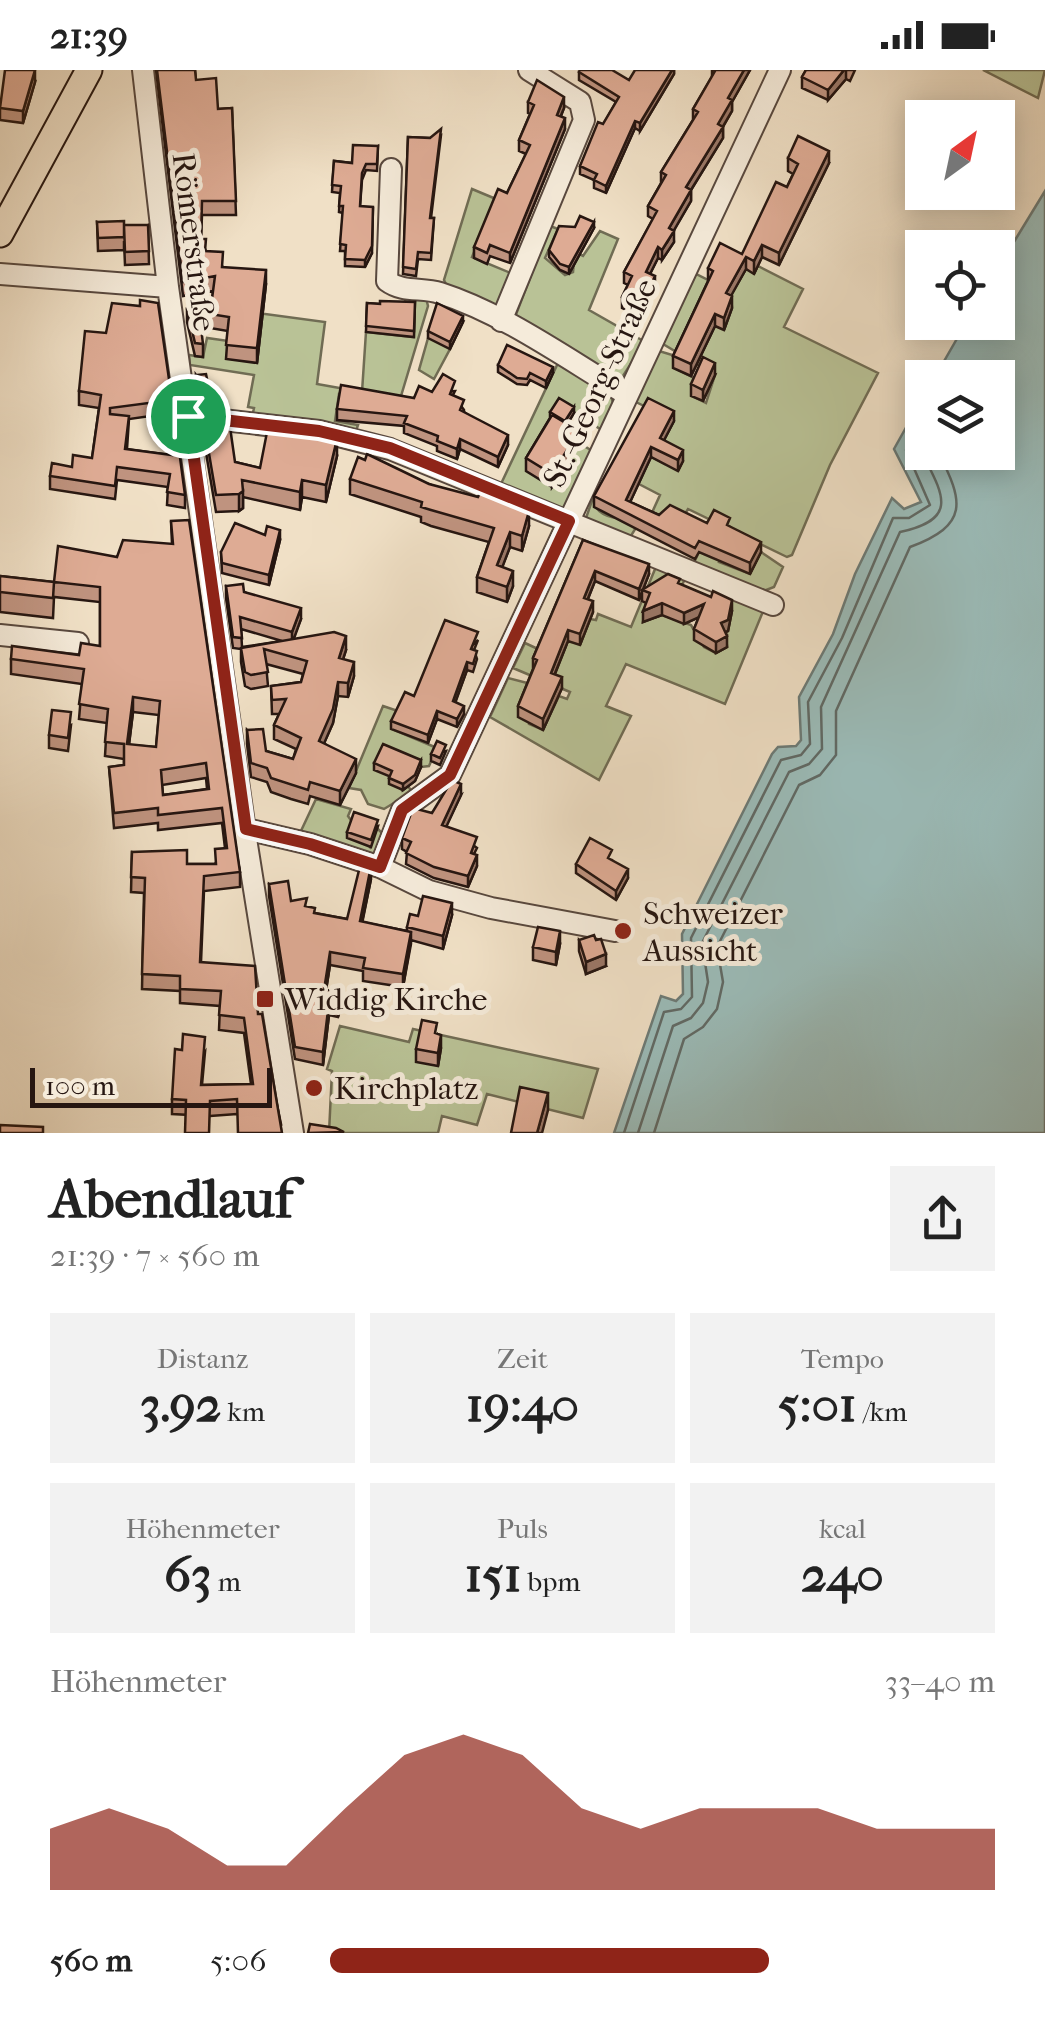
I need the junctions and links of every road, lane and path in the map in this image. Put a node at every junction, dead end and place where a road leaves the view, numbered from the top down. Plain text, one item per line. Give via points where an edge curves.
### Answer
1 (89, 70) edge
2 (143, 70) edge
3 (529, 70) edge
4 (780, 70) edge
5 (391, 169) dead end
6 (8, 205) edge
7 (0, 234) edge
8 (0, 274) edge
9 (168, 287) junction
10 (501, 321) junction
11 (626, 394) junction
12 (188, 416) junction
13 (569, 521) junction
14 (773, 605) dead end
15 (0, 635) edge
16 (78, 643) edge
17 (246, 829) junction
18 (380, 867) junction
19 (615, 930) dead end
20 (293, 1133) edge

1 - 6 main road
2 - 9 street, Römerstraße
3 - 10 street via 580,102 584,120
4 - 11 street, St.-Georg-Straße
5 - 10 street via 387,281 438,292
6 - 7 main road
8 - 9 street
9 - 12 street, Römerstraße
10 - 11 street
11 - 13 street, St.-Georg-Straße
12 - 13 street via 319,431 390,448
12 - 17 street, Römerstraße
13 - 14 street
13 - 18 street, St.-Georg-Straße via 450,775 402,810
15 - 16 street
17 - 18 street
17 - 20 street, Römerstraße
18 - 19 street via 430,891 490,908

